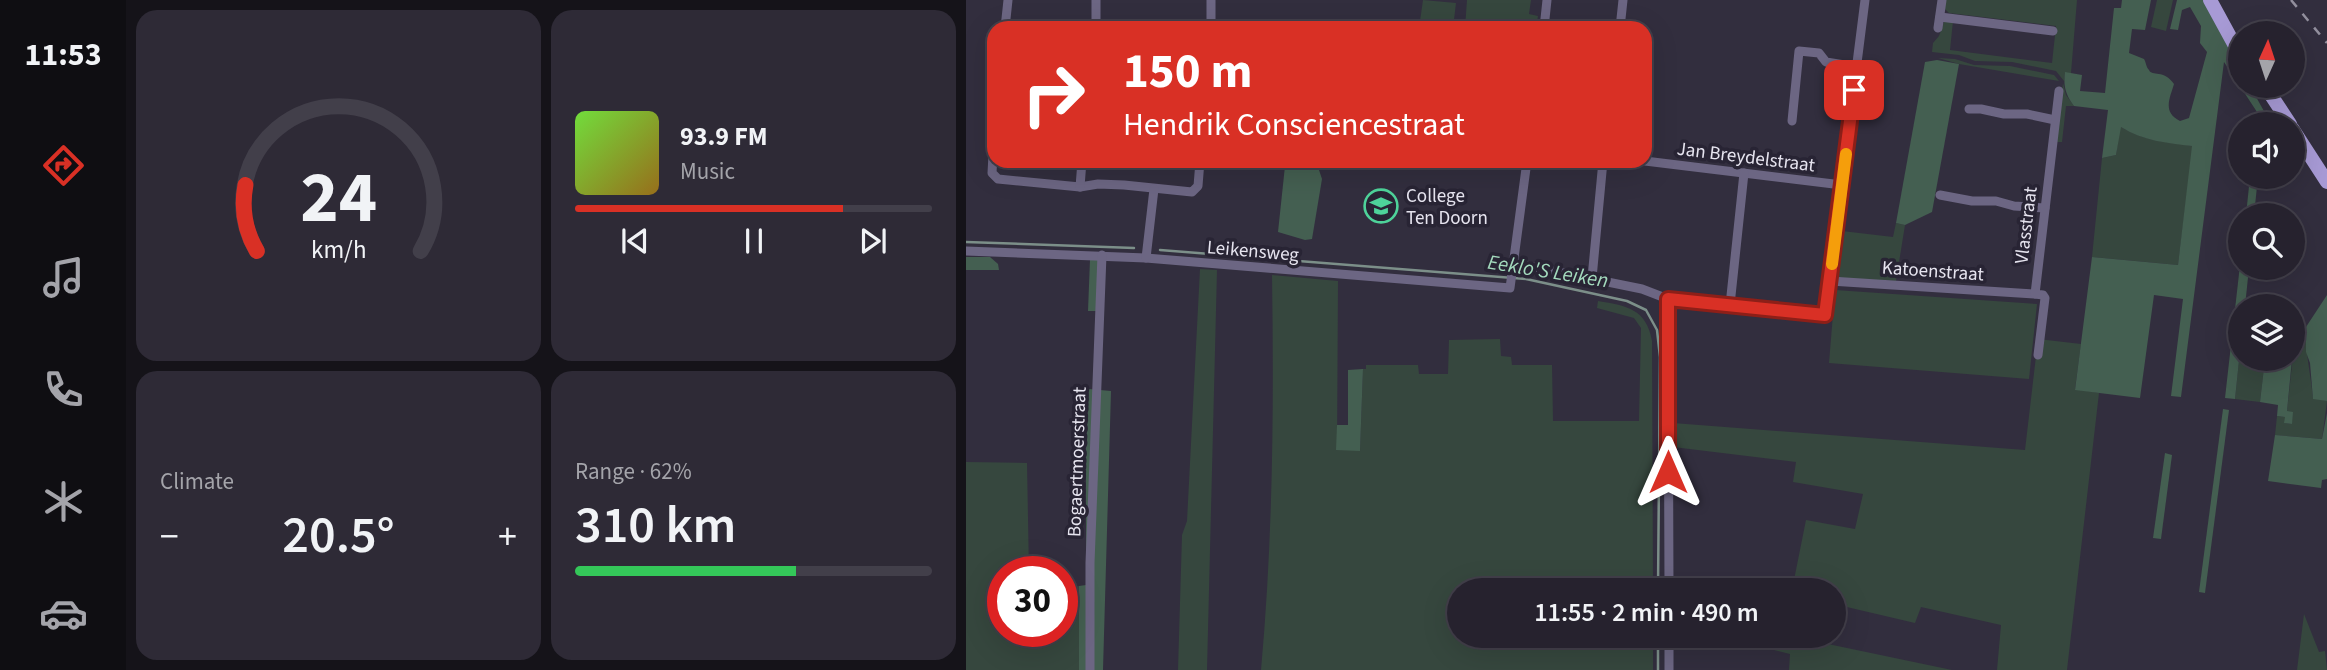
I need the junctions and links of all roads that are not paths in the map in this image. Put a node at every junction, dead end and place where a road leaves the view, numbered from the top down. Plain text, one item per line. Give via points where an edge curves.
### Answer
1 (1008, 0) edge
2 (1096, 0) edge
3 (1211, 0) edge
4 (1547, 0) edge
5 (1623, 0) edge
6 (1865, 0) edge
7 (1942, 0) edge
8 (2210, 0) edge
9 (2217, 0) edge
10 (1940, 17) junction
11 (1006, 21) edge
12 (1096, 21) edge
13 (1211, 21) edge
14 (1545, 21) edge
15 (1621, 21) edge
16 (2228, 21) edge
17 (1938, 28) dead end
18 (2053, 31) dead end
19 (2228, 33) edge
20 (1857, 67) junction
21 (2059, 91) dead end
22 (1969, 109) dead end
23 (2055, 120) junction
24 (1792, 121) dead end
25 (2305, 148) edge
26 (2305, 159) edge
27 (1652, 162) edge
28 (992, 168) edge
29 (1082, 168) edge
30 (1199, 168) edge
31 (1526, 168) edge
32 (1602, 168) edge
33 (1744, 173) junction
34 (2327, 182) edge
35 (1842, 185) junction
36 (1080, 187) junction
37 (1154, 189) junction
38 (2327, 193) edge
39 (1940, 195) dead end
40 (2045, 208) junction
41 (966, 251) edge
42 (1102, 255) junction
43 (1146, 258) junction
44 (1513, 268) junction
45 (1592, 278) junction
46 (1830, 281) junction
47 (2035, 294) junction
48 (1668, 299) junction
49 (1730, 304) junction
50 (2038, 355) dead end
51 (1669, 578) edge
52 (1669, 648) edge
53 (1090, 670) edge
54 (1670, 670) edge

1 - 11 street
2 - 12 street
3 - 13 street
4 - 14 street
5 - 15 street
6 - 20 street
7 - 10 street
8 - 19 main road
9 - 16 main road
10 - 17 street
10 - 18 street
20 - 24 street via 1799,51
20 - 35 street
21 - 23 street, Vlasstraat
22 - 23 street
23 - 40 street, Vlasstraat
25 - 34 main road
26 - 38 main road
27 - 33 street, Jan Breydelstraat
28 - 36 street via 998,178
29 - 36 street
30 - 37 street via 1198,186 1192,192
31 - 44 street, Leikensweg
32 - 45 street
33 - 35 street, Jan Breydelstraat
33 - 49 street
35 - 46 street
36 - 37 street
37 - 43 street
39 - 40 street
40 - 47 street, Vlasstraat
41 - 42 street, Leikensweg
42 - 43 street, Leikensweg
42 - 53 street, Bogaertmoerstraat
43 - 44 street, Leikensweg via 1496,288 1510,288
44 - 45 street
45 - 48 street
46 - 47 street, Katoenstraat
46 - 49 street via 1825,315
47 - 50 street, Vlasstraat via 2045,298
48 - 49 street
48 - 51 street
52 - 54 street

